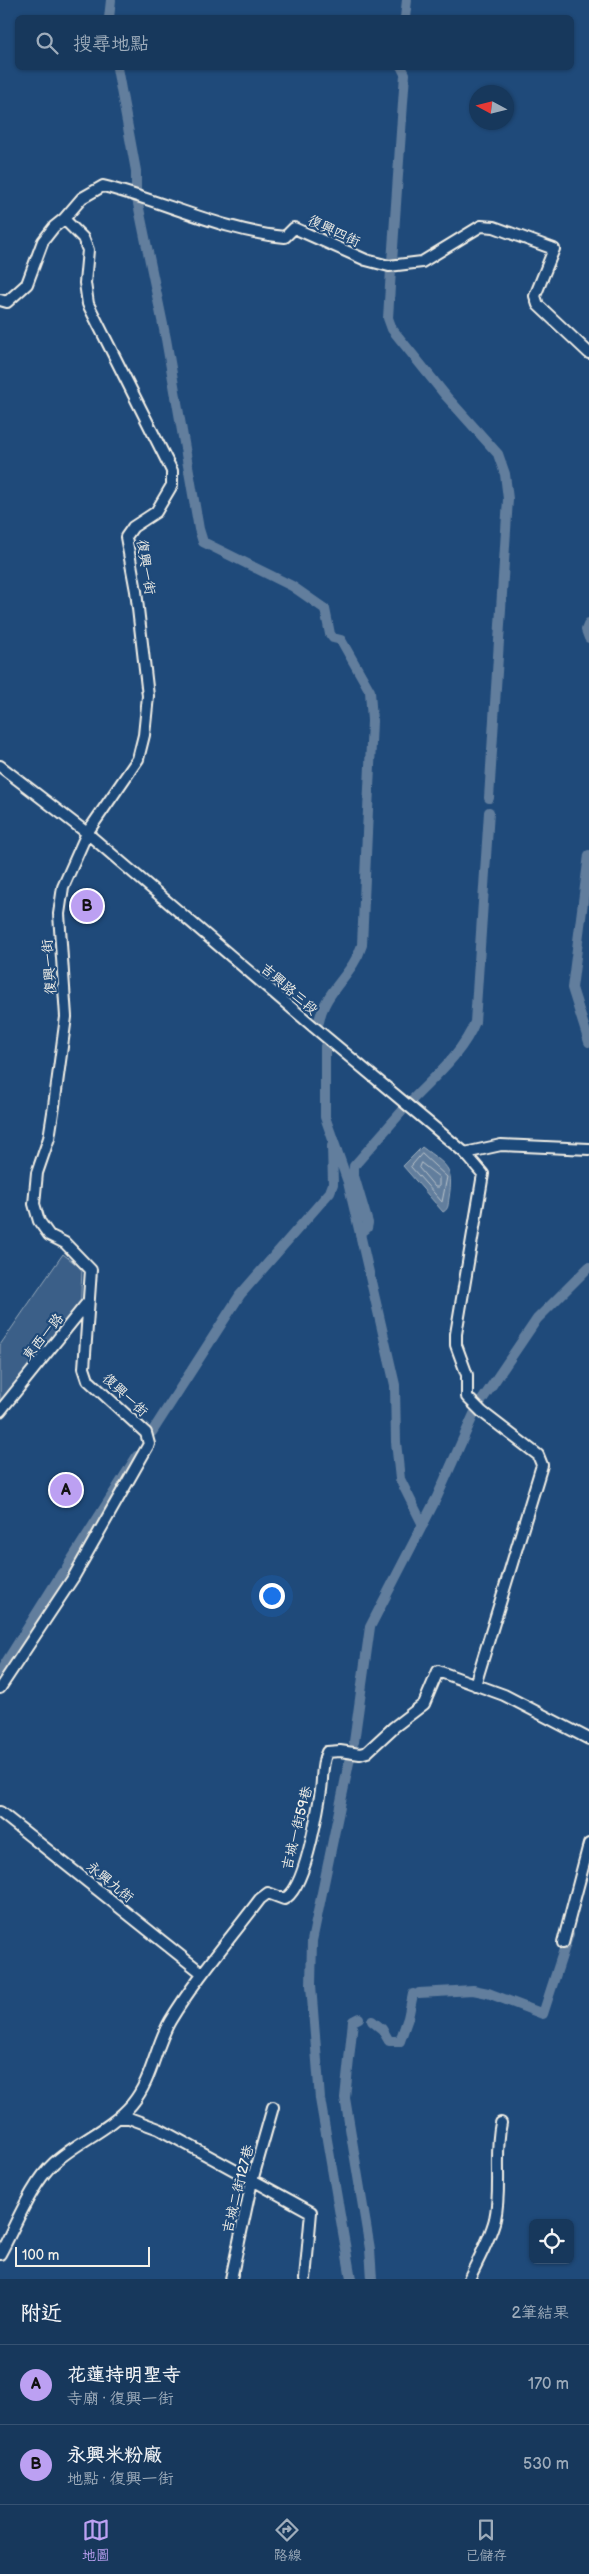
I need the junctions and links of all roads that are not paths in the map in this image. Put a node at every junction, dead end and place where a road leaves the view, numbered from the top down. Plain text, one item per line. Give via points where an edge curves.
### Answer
1 (64, 219) junction
2 (0, 300) edge
3 (589, 353) edge
4 (0, 766) edge
5 (87, 833) junction
6 (589, 1149) edge
7 (466, 1153) junction
8 (88, 1303) junction
9 (0, 1411) edge
10 (475, 1685) junction
11 (0, 1688) edge
12 (589, 1739) edge
13 (0, 1812) edge
14 (589, 1844) edge
15 (563, 1943) dead end
16 (202, 1973) junction
17 (273, 2107) dead end
18 (119, 2118) junction
19 (501, 2123) dead end
20 (252, 2181) junction
21 (0, 2254) edge
22 (231, 2279) edge
23 (305, 2279) edge
24 (469, 2279) edge

1 - 2 street, 復興四街 via 43,241 27,284 7,302
1 - 3 street, 復興四街 via 82,198 103,186 264,235 285,238 294,228 366,260 389,266 422,262 481,226 494,227 554,249 536,296 538,305
1 - 5 street, 復興一街 via 83,238 88,250 85,283 88,304 172,471 172,485 156,512 133,527 126,537 136,591 148,696 144,735 138,759
4 - 5 street, 吉興路三段
5 - 7 street, 吉興路三段 via 314,1028
5 - 8 street, 復興一街 via 63,887 61,900 59,914 66,1017 49,1138 37,1173 34,1204 39,1221 49,1235 65,1243 91,1270
6 - 7 street via 501,1145
7 - 10 street, 吉興路三段 via 483,1174 456,1334 468,1397 482,1412 538,1455 542,1464
8 - 9 street, 東西一路
8 - 11 street, 復興一街 via 84,1368 88,1380 146,1433 149,1444 73,1578
10 - 12 street, 吉城一街59巷 via 504,1695
10 - 16 street, 吉城一街59巷 via 438,1671 424,1704 367,1752 327,1752 303,1871 290,1896 284,1899 268,1894 260,1899
13 - 16 street, 永興九街
14 - 15 street
16 - 18 street, 吉城一街59巷 via 169,2022 139,2094
17 - 20 street, 吉城二街127巷
18 - 20 street via 152,2125
18 - 21 street, 吉城一街59巷 via 55,2162 43,2174
19 - 24 street via 495,2219
20 - 22 street, 吉城二街127巷
20 - 23 street via 311,2212

